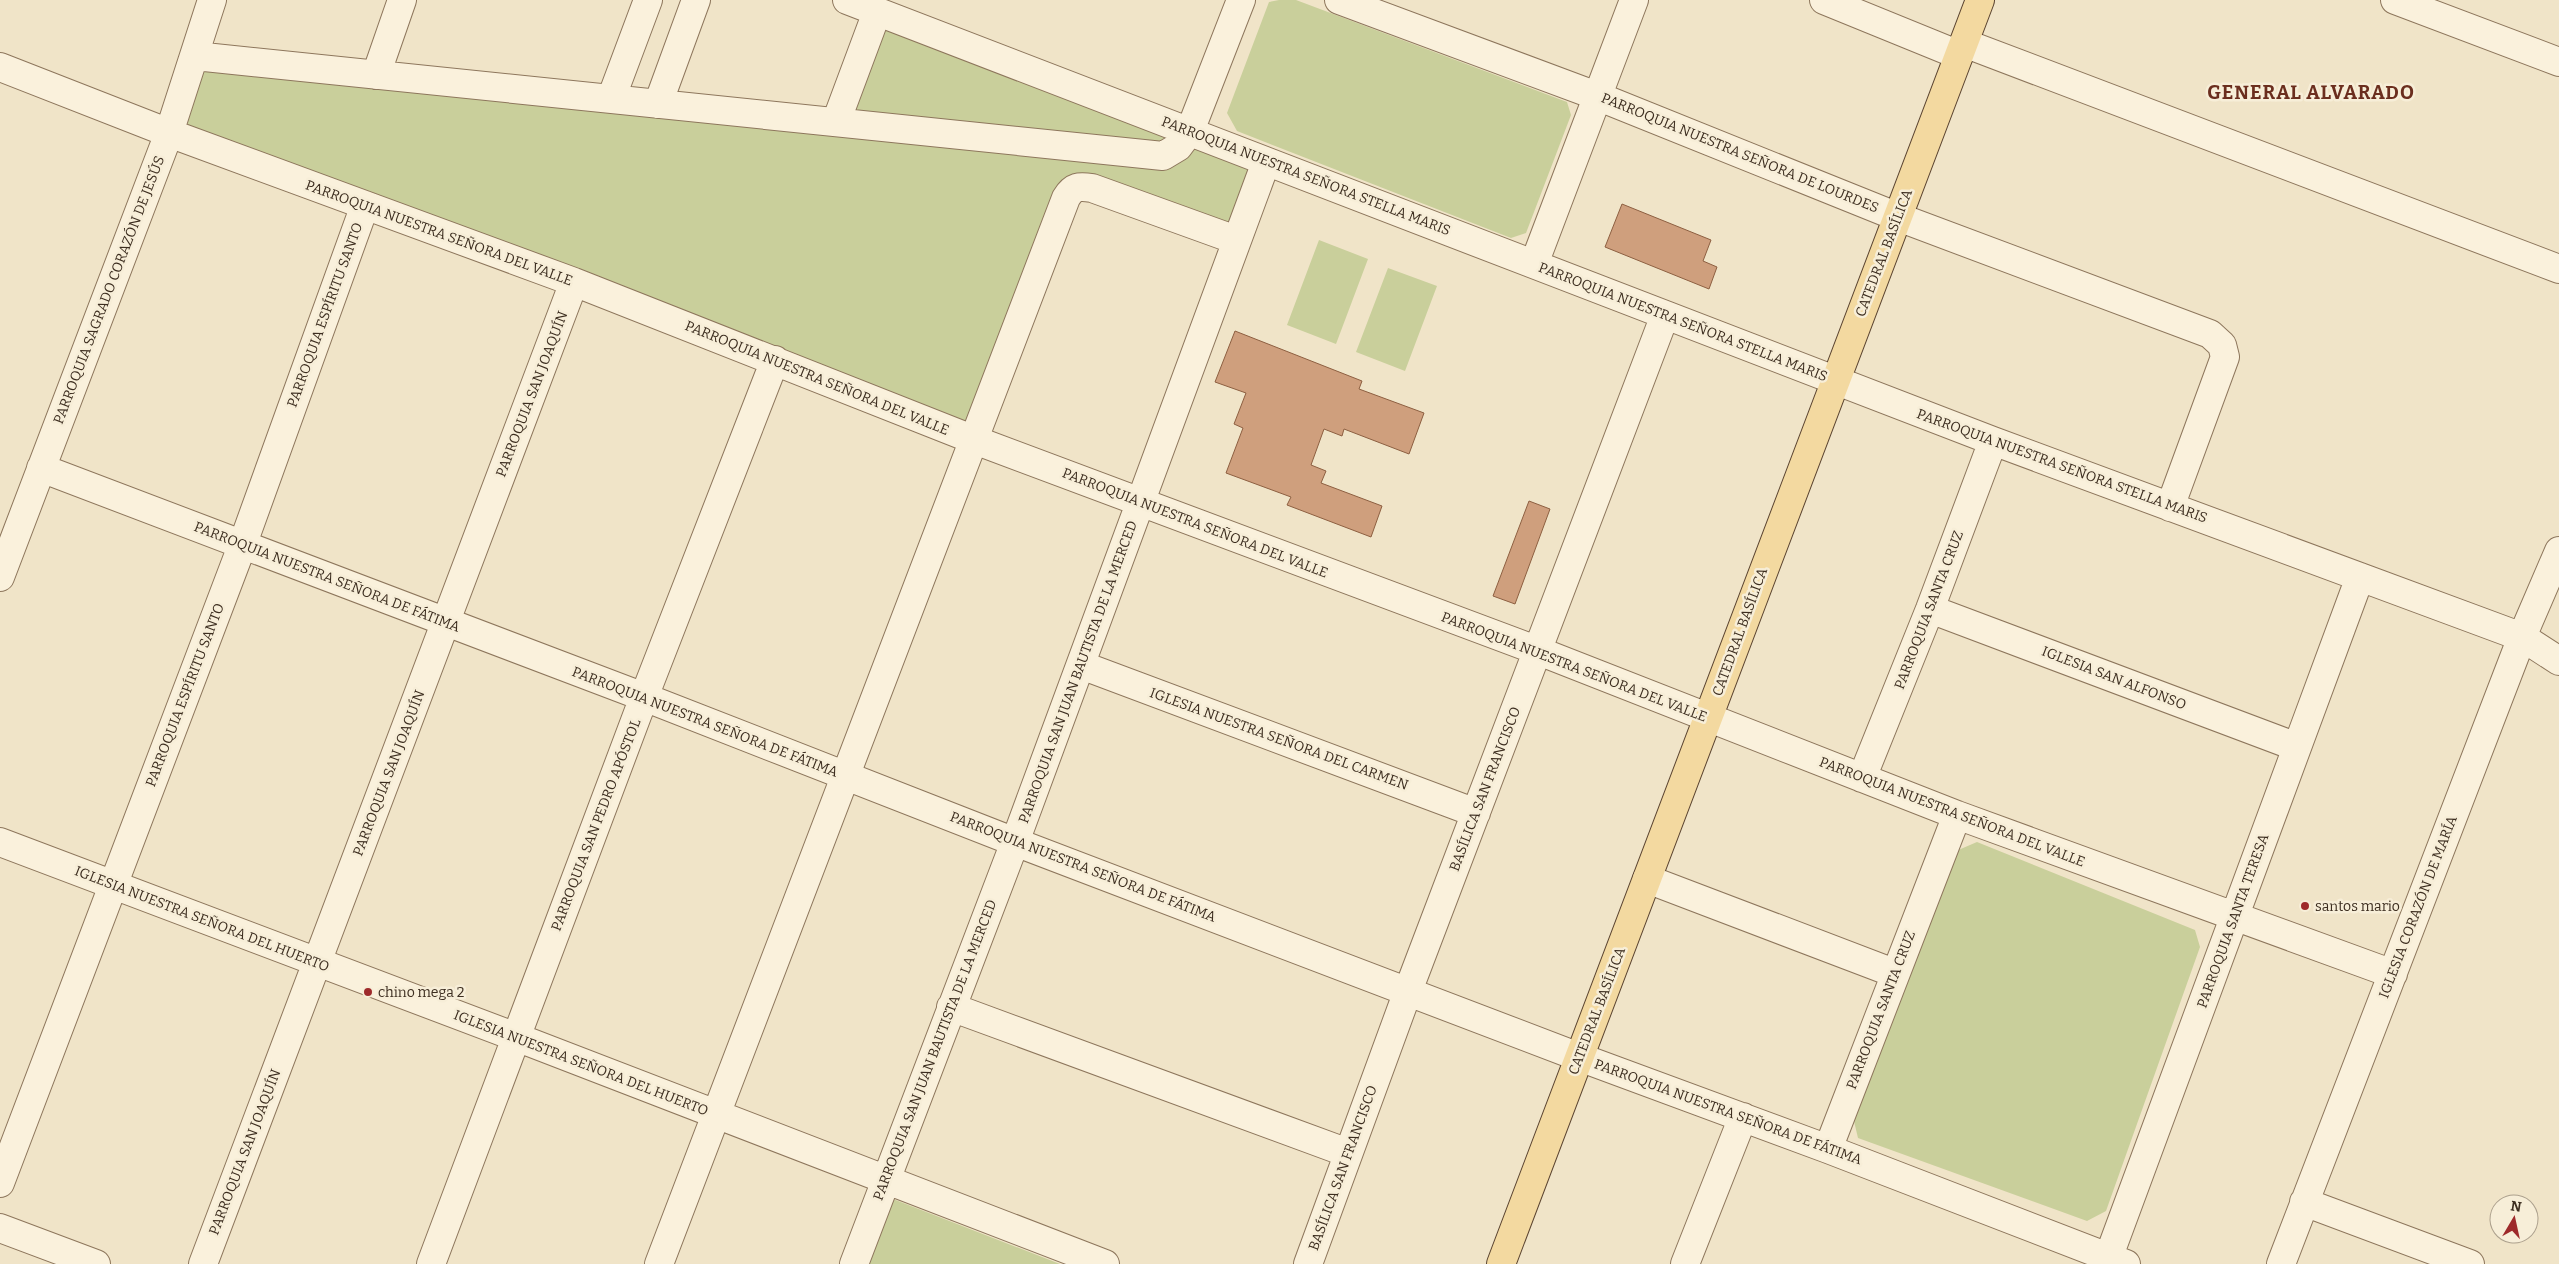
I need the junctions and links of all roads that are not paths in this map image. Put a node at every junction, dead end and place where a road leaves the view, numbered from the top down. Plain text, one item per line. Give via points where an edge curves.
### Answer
1 (212, 0) edge
2 (402, 0) edge
3 (648, 0) edge
4 (696, 0) edge
5 (847, 0) edge
6 (1241, 0) edge
7 (1338, 0) edge
8 (1634, 0) edge
9 (1824, 0) edge
10 (1980, 0) edge
11 (2395, 0) edge
12 (877, 12) junction
13 (1961, 49) junction
14 (195, 56) junction
15 (2559, 62) edge
16 (0, 67) edge
17 (376, 75) junction
18 (1597, 96) junction
19 (611, 99) junction
20 (658, 104) junction
21 (836, 122) junction
22 (1190, 131) junction
23 (169, 133) junction
24 (1266, 162) junction
25 (365, 206) junction
26 (1898, 217) junction
27 (1236, 240) junction
28 (1534, 264) junction
29 (2559, 269) edge
30 (574, 282) junction
31 (1665, 315) junction
32 (774, 360) junction
33 (1834, 380) junction
34 (972, 439) junction
35 (1994, 441) junction
36 (41, 468) junction
37 (1141, 502) junction
38 (2170, 506) junction
39 (242, 546) junction
40 (2559, 551) edge
41 (0, 577) edge
42 (2360, 577) junction
43 (1930, 609) junction
44 (447, 622) junction
45 (2522, 637) junction
46 (1536, 650) junction
47 (2559, 661) edge
48 (1081, 665) junction
49 (644, 697) junction
50 (1708, 719) junction
51 (2297, 747) junction
52 (844, 775) junction
53 (1862, 778) junction
54 (1476, 813) junction
55 (1957, 815) junction
56 (0, 842) edge
57 (1015, 842) junction
58 (1647, 879) junction
59 (113, 886) junction
60 (2235, 917) junction
61 (316, 962) junction
62 (1894, 973) junction
63 (2393, 974) junction
64 (1408, 991) junction
65 (951, 1007) junction
66 (516, 1037) junction
67 (1579, 1057) junction
68 (715, 1114) junction
69 (1743, 1117) junction
70 (1828, 1149) junction
71 (1348, 1153) junction
72 (885, 1180) junction
73 (0, 1183) edge
74 (2304, 1202) junction
75 (0, 1228) edge
76 (2114, 1262) edge
77 (96, 1264) edge
78 (202, 1264) edge
79 (431, 1264) edge
80 (660, 1264) edge
81 (854, 1264) edge
82 (1105, 1264) edge
83 (1308, 1264) edge
84 (1501, 1264) edge
85 (1685, 1264) edge
86 (2281, 1264) edge
87 (2470, 1264) edge

1 - 14 street, PARROQUIA SAGRADO CORAZÓN DE JESÚS
2 - 17 street
3 - 19 street
4 - 20 street
5 - 12 street, PARROQUIA NUESTRA SEÑORA STELLA MARIS
6 - 22 street
7 - 18 street, PARROQUIA NUESTRA SEÑORA DE LOURDES
8 - 18 street
9 - 13 street
10 - 13 main road, CATEDRAL BASÍLICA
11 - 15 street
12 - 21 street
12 - 22 street, PARROQUIA NUESTRA SEÑORA STELLA MARIS
13 - 26 main road, CATEDRAL BASÍLICA
13 - 29 street
14 - 17 street
14 - 23 street, PARROQUIA SAGRADO CORAZÓN DE JESÚS
16 - 23 street, PARROQUIA NUESTRA SEÑORA DEL VALLE
17 - 19 street
18 - 26 street, PARROQUIA NUESTRA SEÑORA DE LOURDES
18 - 28 street
19 - 20 street
20 - 21 street
21 - 22 street via 1162,156 1178,147
22 - 24 street, PARROQUIA NUESTRA SEÑORA STELLA MARIS
23 - 25 street, PARROQUIA NUESTRA SEÑORA DEL VALLE
23 - 36 street, PARROQUIA SAGRADO CORAZÓN DE JESÚS
24 - 27 street, PARROQUIA SAN JUAN BAUTISTA DE LA MERCED
24 - 28 street, PARROQUIA NUESTRA SEÑORA STELLA MARIS
25 - 30 street, PARROQUIA NUESTRA SEÑORA DEL VALLE
25 - 39 street, PARROQUIA ESPÍRITU SANTO
26 - 33 main road, CATEDRAL BASÍLICA
26 - 38 street, PARROQUIA NUESTRA SEÑORA DE LOURDES via 2210,334 2222,345 2225,357
27 - 34 street via 1092,188 1079,186 1070,190
27 - 37 street, PARROQUIA SAN JUAN BAUTISTA DE LA MERCED
28 - 31 street, PARROQUIA NUESTRA SEÑORA STELLA MARIS
30 - 32 street, PARROQUIA NUESTRA SEÑORA DEL VALLE
30 - 44 street, PARROQUIA SAN JOAQUÍN
31 - 33 street, PARROQUIA NUESTRA SEÑORA STELLA MARIS
31 - 46 street, BASÍLICA SAN FRANCISCO
32 - 34 street, PARROQUIA NUESTRA SEÑORA DEL VALLE
32 - 49 street, PARROQUIA SAN PEDRO APÓSTOL
33 - 35 street, PARROQUIA NUESTRA SEÑORA STELLA MARIS
33 - 50 main road, CATEDRAL BASÍLICA
34 - 37 street, PARROQUIA NUESTRA SEÑORA DEL VALLE
34 - 52 street
35 - 38 street, PARROQUIA NUESTRA SEÑORA STELLA MARIS
35 - 43 street, PARROQUIA SANTA CRUZ
36 - 39 street, PARROQUIA NUESTRA SEÑORA DE FÁTIMA
36 - 41 street, PARROQUIA SAGRADO CORAZÓN DE JESÚS
37 - 46 street, PARROQUIA NUESTRA SEÑORA DEL VALLE
37 - 48 street, PARROQUIA SAN JUAN BAUTISTA DE LA MERCED
38 - 42 street, PARROQUIA NUESTRA SEÑORA STELLA MARIS
39 - 44 street, PARROQUIA NUESTRA SEÑORA DE FÁTIMA
39 - 59 street, PARROQUIA ESPÍRITU SANTO
40 - 45 street, IGLESIA CORAZÓN DE MARÍA
42 - 45 street, PARROQUIA NUESTRA SEÑORA STELLA MARIS
42 - 51 street, PARROQUIA SANTA TERESA
43 - 51 street, IGLESIA SAN ALFONSO
43 - 53 street, PARROQUIA SANTA CRUZ
44 - 49 street, PARROQUIA NUESTRA SEÑORA DE FÁTIMA
44 - 61 street, PARROQUIA SAN JOAQUÍN
45 - 47 street, PARROQUIA NUESTRA SEÑORA STELLA MARIS
45 - 63 street, IGLESIA CORAZÓN DE MARÍA
46 - 50 street, PARROQUIA NUESTRA SEÑORA DEL VALLE
46 - 54 street, BASÍLICA SAN FRANCISCO
48 - 54 street, IGLESIA NUESTRA SEÑORA DEL CARMEN
48 - 57 street, PARROQUIA SAN JUAN BAUTISTA DE LA MERCED
49 - 52 street, PARROQUIA NUESTRA SEÑORA DE FÁTIMA
49 - 66 street, PARROQUIA SAN PEDRO APÓSTOL
50 - 53 street, PARROQUIA NUESTRA SEÑORA DEL VALLE
50 - 58 main road, CATEDRAL BASÍLICA
51 - 60 street, PARROQUIA SANTA TERESA
52 - 57 street, PARROQUIA NUESTRA SEÑORA DE FÁTIMA
52 - 68 street
53 - 55 street, PARROQUIA NUESTRA SEÑORA DEL VALLE
54 - 64 street, BASÍLICA SAN FRANCISCO
55 - 60 street, PARROQUIA NUESTRA SEÑORA DEL VALLE
55 - 62 street, PARROQUIA SANTA CRUZ
56 - 59 street, IGLESIA NUESTRA SEÑORA DEL HUERTO
57 - 64 street, PARROQUIA NUESTRA SEÑORA DE FÁTIMA
57 - 65 street, PARROQUIA SAN JUAN BAUTISTA DE LA MERCED
58 - 62 street
58 - 67 main road, CATEDRAL BASÍLICA
59 - 61 street, IGLESIA NUESTRA SEÑORA DEL HUERTO
59 - 73 street, PARROQUIA ESPÍRITU SANTO
60 - 63 street, PARROQUIA NUESTRA SEÑORA DEL VALLE
60 - 76 street, PARROQUIA SANTA TERESA
61 - 66 street, IGLESIA NUESTRA SEÑORA DEL HUERTO
61 - 78 street, PARROQUIA SAN JOAQUÍN
62 - 70 street, PARROQUIA SANTA CRUZ
63 - 74 street, IGLESIA CORAZÓN DE MARÍA
64 - 67 street, PARROQUIA NUESTRA SEÑORA DE FÁTIMA
64 - 71 street, BASÍLICA SAN FRANCISCO
65 - 71 street
65 - 72 street, PARROQUIA SAN JUAN BAUTISTA DE LA MERCED
66 - 68 street, IGLESIA NUESTRA SEÑORA DEL HUERTO
66 - 79 street, PARROQUIA SAN PEDRO APÓSTOL
67 - 69 street, PARROQUIA NUESTRA SEÑORA DE FÁTIMA
67 - 84 main road, CATEDRAL BASÍLICA
68 - 72 street, IGLESIA NUESTRA SEÑORA DEL HUERTO
68 - 80 street
69 - 70 street, PARROQUIA NUESTRA SEÑORA DE FÁTIMA
69 - 85 street
70 - 76 street, PARROQUIA NUESTRA SEÑORA DE FÁTIMA
71 - 83 street, BASÍLICA SAN FRANCISCO
72 - 81 street, PARROQUIA SAN JUAN BAUTISTA DE LA MERCED
72 - 82 street, IGLESIA NUESTRA SEÑORA DEL HUERTO
74 - 86 street, IGLESIA CORAZÓN DE MARÍA
74 - 87 street
75 - 77 street

